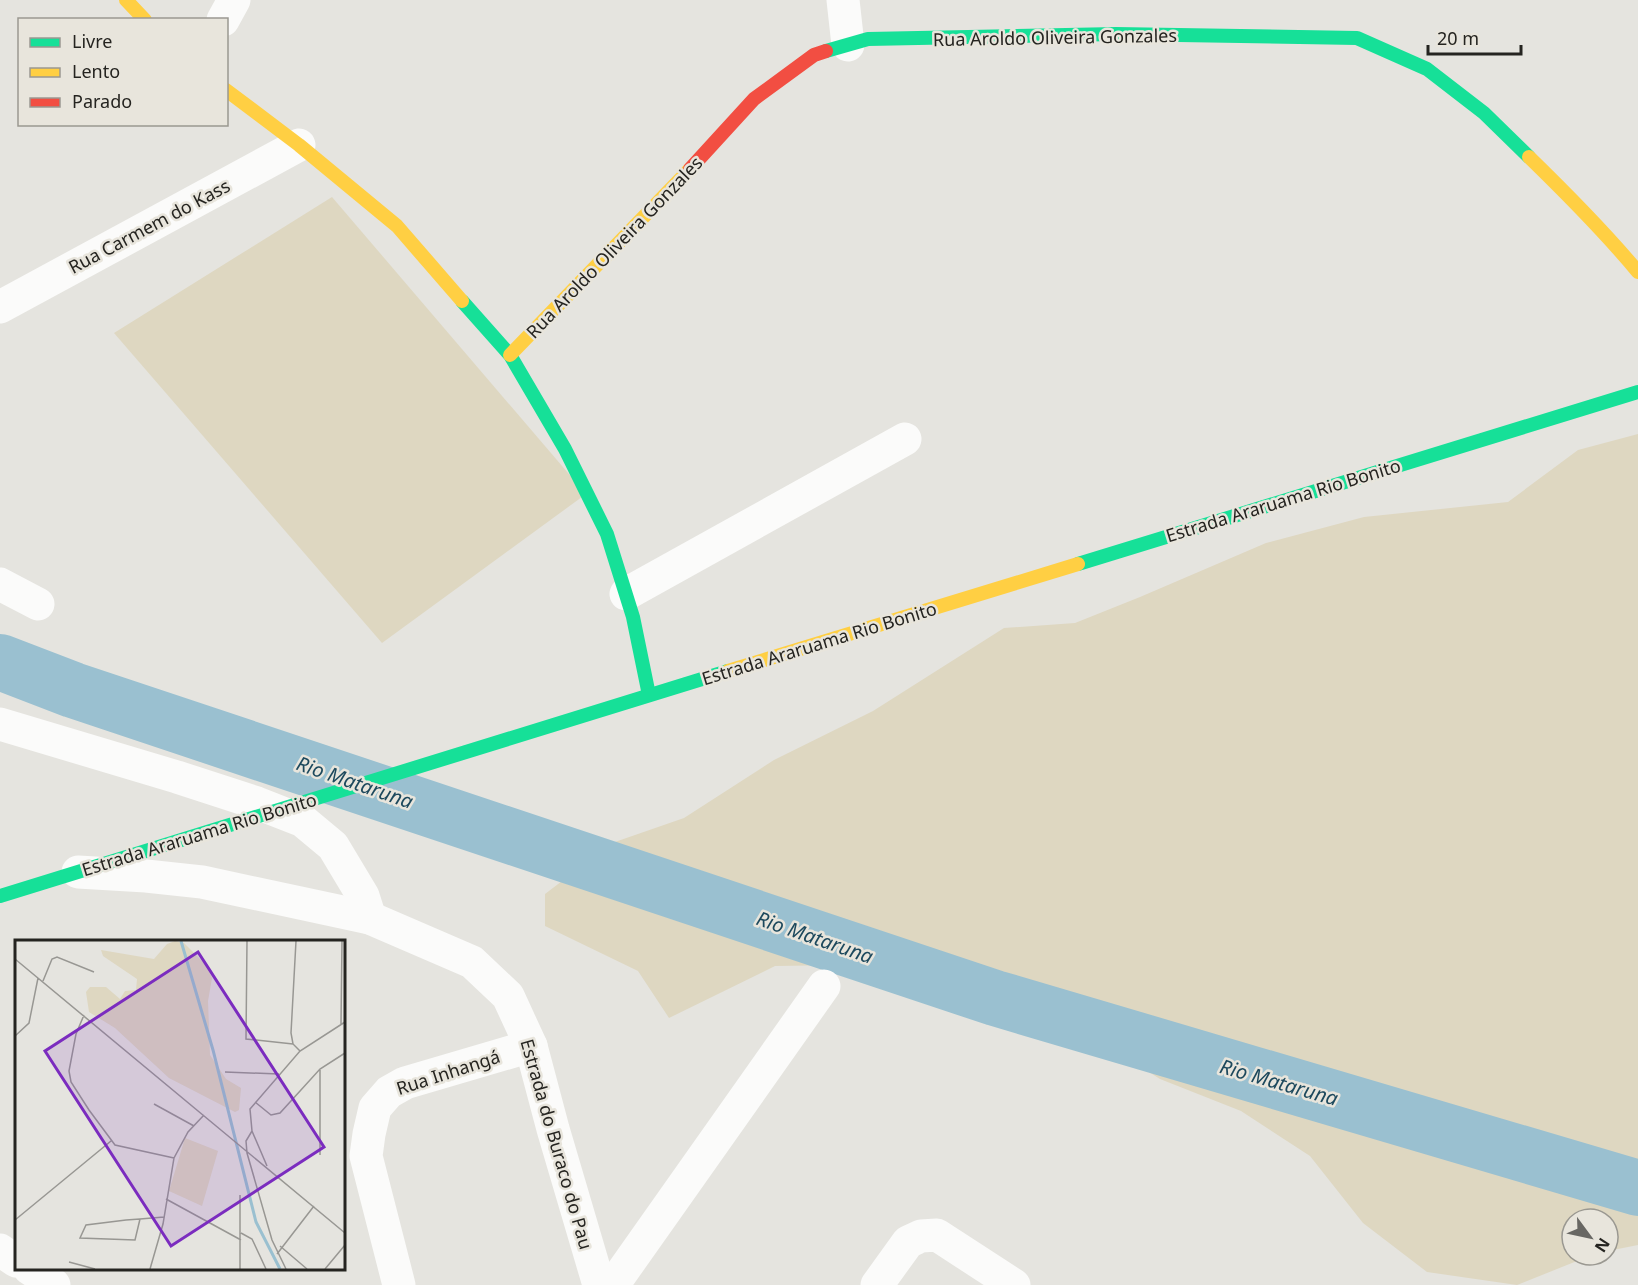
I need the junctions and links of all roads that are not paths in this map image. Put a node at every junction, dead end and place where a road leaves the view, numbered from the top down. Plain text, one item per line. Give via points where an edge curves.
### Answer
1 (126, 0) edge
2 (234, 0) edge
3 (843, 0) edge
4 (143, 18) edge
5 (224, 18) edge
6 (848, 45) junction
7 (228, 92) edge
8 (299, 145) junction
9 (1638, 273) edge
10 (0, 307) edge
11 (510, 355) junction
12 (1638, 392) edge
13 (905, 439) dead end
14 (0, 584) edge
15 (626, 594) junction
16 (38, 604) dead end
17 (649, 695) junction
18 (0, 724) edge
19 (76, 872) junction
20 (0, 896) edge
21 (370, 918) junction
22 (824, 986) dead end
23 (531, 1046) junction
24 (0, 1250) edge
25 (15, 1260) edge
26 (30, 1270) edge
27 (54, 1285) edge
28 (399, 1285) edge
29 (599, 1285) edge
30 (613, 1285) edge
31 (878, 1285) edge
32 (1014, 1285) edge

1 - 4 street
2 - 5 street
3 - 6 street
6 - 9 street, Rua Aroldo Oliveira Gonzales via 868,39 1116,34 1357,38 1427,69 1484,113 1566,193
6 - 11 street, Rua Aroldo Oliveira Gonzales via 813,55 754,99
7 - 8 street
8 - 10 street, Rua Carmem do Kass
8 - 11 street via 397,226
11 - 15 street via 565,449 607,534
12 - 17 street, Estrada Araruama Rio Bonito
13 - 15 street
14 - 16 street
15 - 17 street
17 - 19 street, Estrada Araruama Rio Bonito
18 - 21 street via 177,777 303,821 333,846 363,896
19 - 20 street, Estrada Araruama Rio Bonito
19 - 21 street, Estrada do Buraco do Pau via 202,882
21 - 23 street, Estrada do Buraco do Pau via 472,962 508,996
22 - 30 street
23 - 28 street, Rua Inhangá via 405,1083 389,1092 375,1108 366,1156
23 - 29 street, Estrada do Buraco do Pau
24 - 25 street
26 - 27 street
31 - 32 street via 908,1242 937,1235

